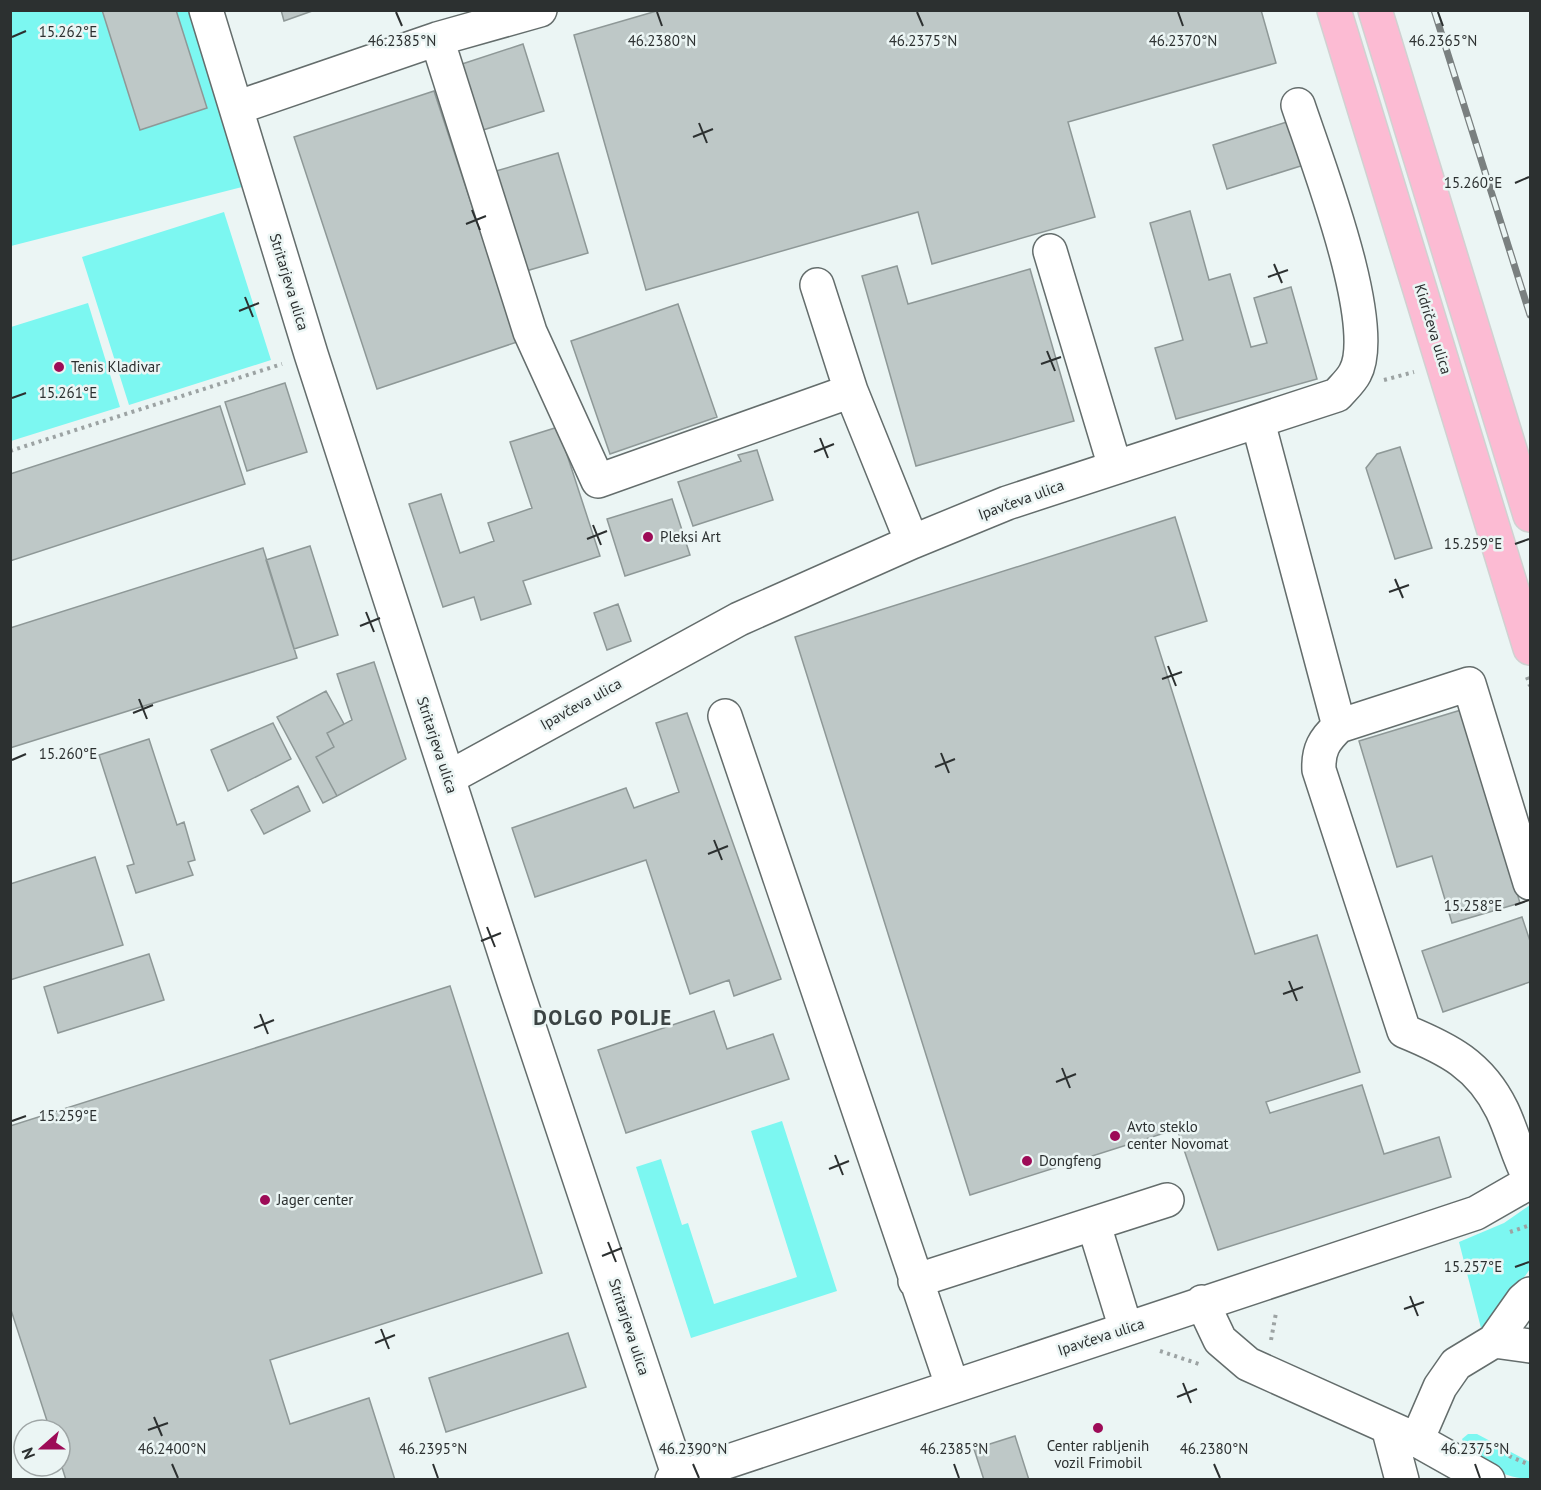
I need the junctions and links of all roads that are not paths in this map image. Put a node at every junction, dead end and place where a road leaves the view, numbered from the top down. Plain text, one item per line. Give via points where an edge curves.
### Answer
1 (206, 10) edge
2 (540, 10) edge
3 (1334, 10) edge
4 (1375, 10) edge
5 (437, 39) junction
6 (1298, 105) dead end
7 (236, 108) junction
8 (1050, 251) dead end
9 (818, 285) dead end
10 (851, 391) junction
11 (1258, 422) junction
12 (1115, 467) junction
13 (1530, 515) edge
14 (912, 542) junction
15 (1530, 648) edge
16 (725, 716) dead end
17 (1339, 726) junction
18 (448, 778) junction
19 (1530, 883) edge
20 (1530, 1181) edge
21 (1167, 1200) dead end
22 (1094, 1225) junction
23 (915, 1281) junction
24 (1530, 1294) edge
25 (1202, 1302) junction
26 (1138, 1339) junction
27 (1494, 1341) junction
28 (1530, 1346) edge
29 (951, 1385) junction
30 (1403, 1433) junction
31 (1495, 1466) edge
32 (675, 1478) edge
33 (1402, 1479) edge

1 - 7 street, Stritarjeva ulica
2 - 5 street
3 - 15 main road, Kidričeva ulica
4 - 13 main road
5 - 7 street
5 - 10 street via 530,332 598,481
6 - 11 street, Ipavčeva ulica via 1349,264 1362,333 1356,372 1337,395
7 - 18 street, Stritarjeva ulica
8 - 12 street
9 - 10 street
10 - 14 street
11 - 12 street, Ipavčeva ulica
11 - 17 street
12 - 14 street, Ipavčeva ulica via 1007,503
14 - 18 street, Ipavčeva ulica via 739,619
16 - 23 street
17 - 19 street via 1469,684
17 - 20 street via 1318,753 1319,770 1404,1031 1445,1048 1470,1065 1502,1110
18 - 32 street, Stritarjeva ulica
20 - 25 street, Ipavčeva ulica via 1476,1213
21 - 22 street
22 - 23 street
22 - 26 street
23 - 29 street
24 - 27 street
25 - 26 street, Ipavčeva ulica
25 - 30 street via 1220,1340 1248,1364
26 - 29 street, Ipavčeva ulica
27 - 28 street
27 - 30 street via 1456,1364
29 - 32 street, Ipavčeva ulica
30 - 31 street
30 - 33 street

